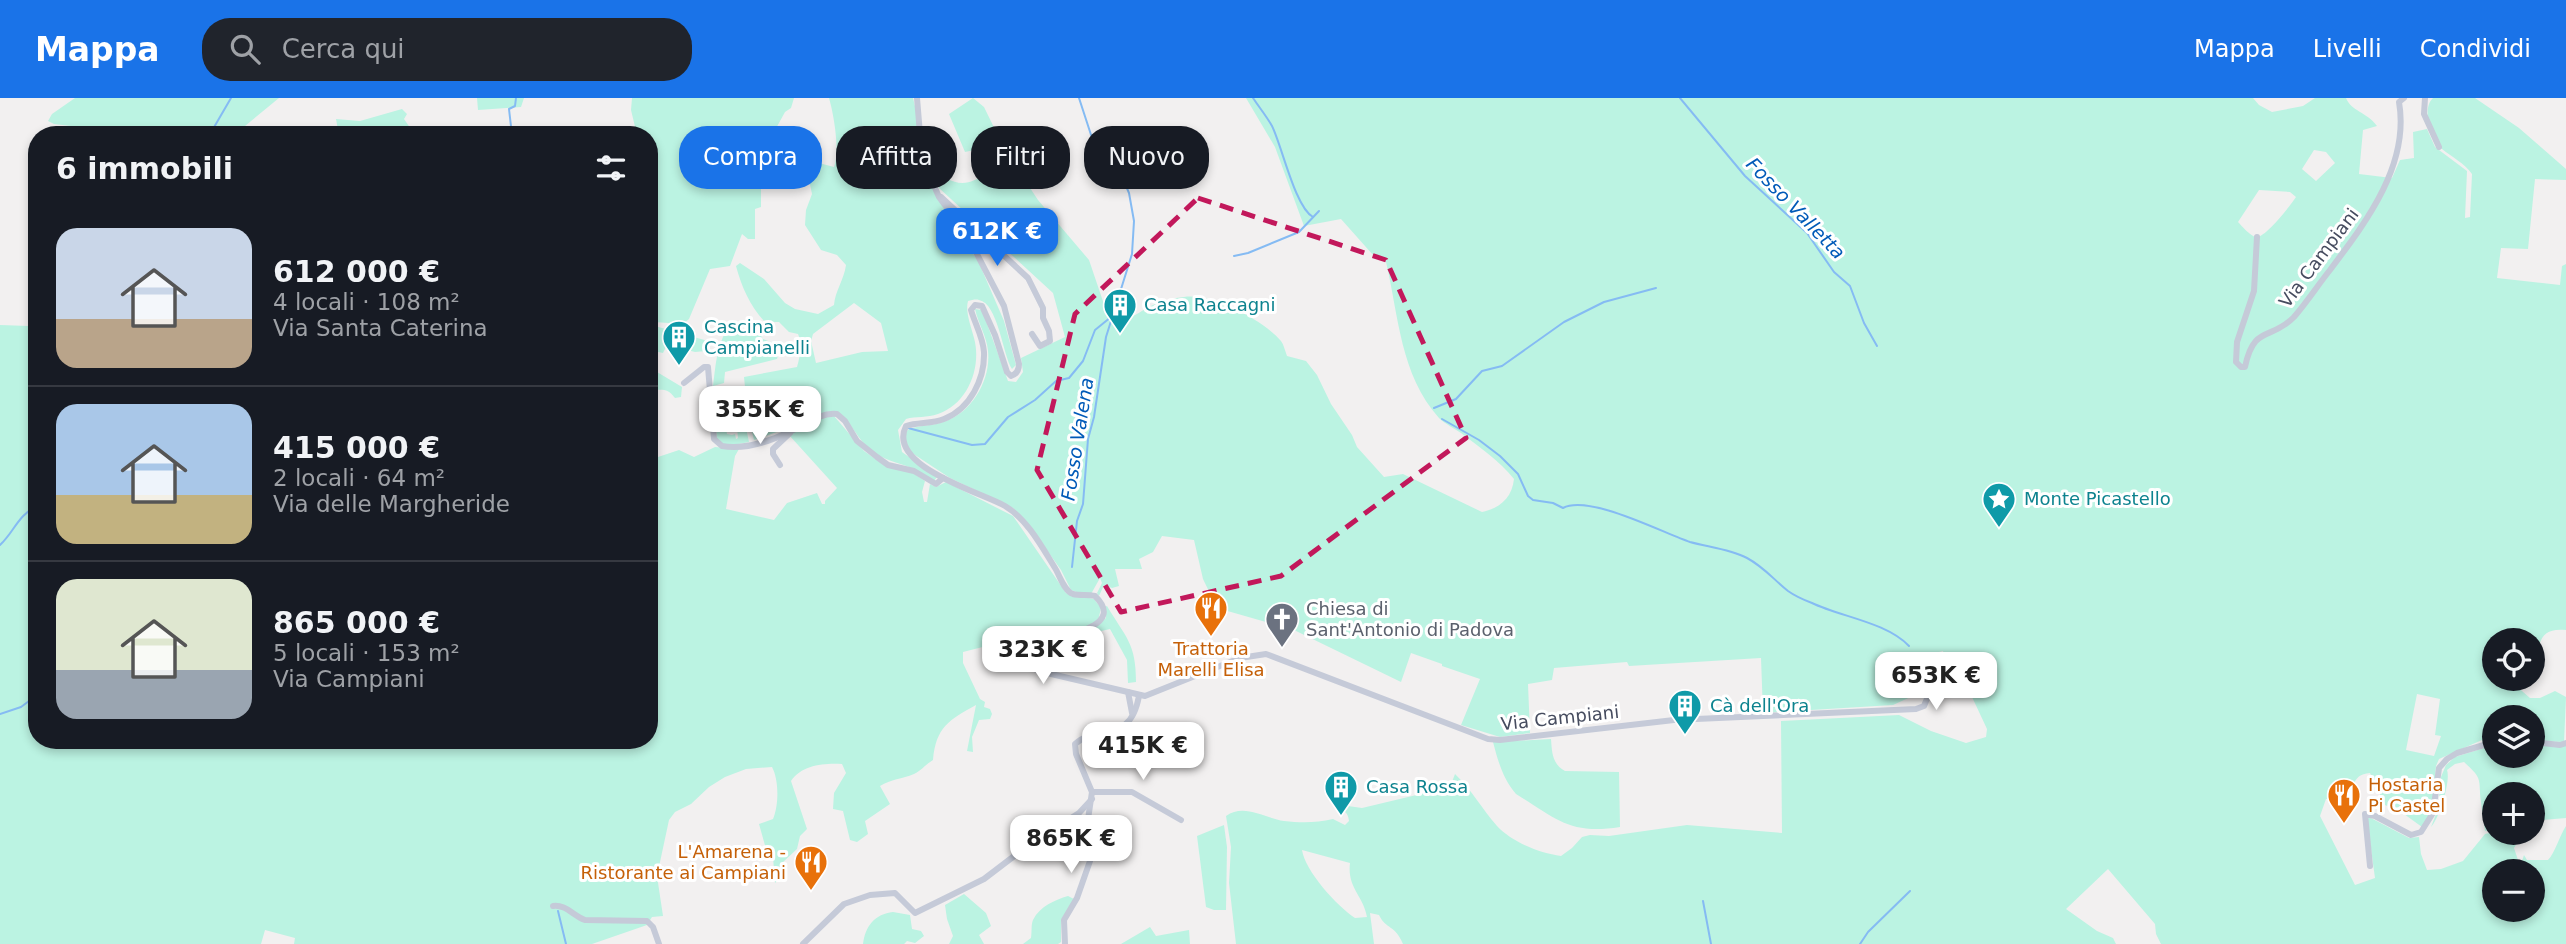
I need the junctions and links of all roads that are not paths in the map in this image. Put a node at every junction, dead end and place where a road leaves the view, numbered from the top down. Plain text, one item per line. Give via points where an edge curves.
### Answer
1 (917, 98) edge
2 (2404, 98) edge
3 (2424, 98) edge
4 (2438, 147) dead end
5 (939, 197) junction
6 (2257, 237) dead end
7 (1032, 334) dead end
8 (684, 383) dead end
9 (791, 432) junction
10 (780, 465) dead end
11 (943, 478) junction
12 (1940, 667) dead end
13 (1132, 692) junction
14 (1132, 713) junction
15 (1488, 739) junction
16 (2545, 743) edge
17 (2566, 743) edge
18 (2482, 745) edge
19 (1490, 749) dead end
20 (1092, 796) junction
21 (1181, 820) dead end
22 (2370, 866) dead end
23 (553, 906) dead end
24 (659, 944) edge
25 (803, 944) edge
26 (1065, 944) edge

1 - 5 street via 925,159
2 - 6 street, Via Campiani via 2399,102 2402,123 2394,165 2369,214 2293,318 2255,340 2245,367 2241,367 2236,351 2254,291
3 - 4 street via 2424,114
5 - 7 street via 1028,278 1043,308 1050,341 1040,346
5 - 11 street, Via Campiani via 967,235 1004,306 1019,364 1011,376 982,306 976,304 972,308 984,352 975,392 943,420 904,425 902,438 908,453
8 - 9 street via 708,367 718,444 735,448
9 - 10 street via 773,449
9 - 11 street via 824,415 836,414 857,442 888,465 914,471 936,484
11 - 13 street, Via Campiani via 1016,514 1068,591 1095,596 1103,609 1102,619 1086,631 1018,646 1010,651 1011,659 1047,673
12 - 15 street, Via Campiani via 1924,706 1916,709 1674,720
13 - 14 street
13 - 14 street via 1136,709
13 - 15 street, Via Campiani via 1144,696 1249,656 1266,654
14 - 20 street via 1120,729 1075,744
15 - 19 street
16 - 17 street
18 - 22 street via 2457,753 2439,768 2433,813 2421,832 2412,835 2365,814
20 - 21 street via 1132,792
20 - 25 street via 1072,819 958,894 915,913 895,893 860,898 844,904
20 - 26 street via 1086,833 1090,861 1062,926
23 - 24 street via 563,906 585,920 647,921

